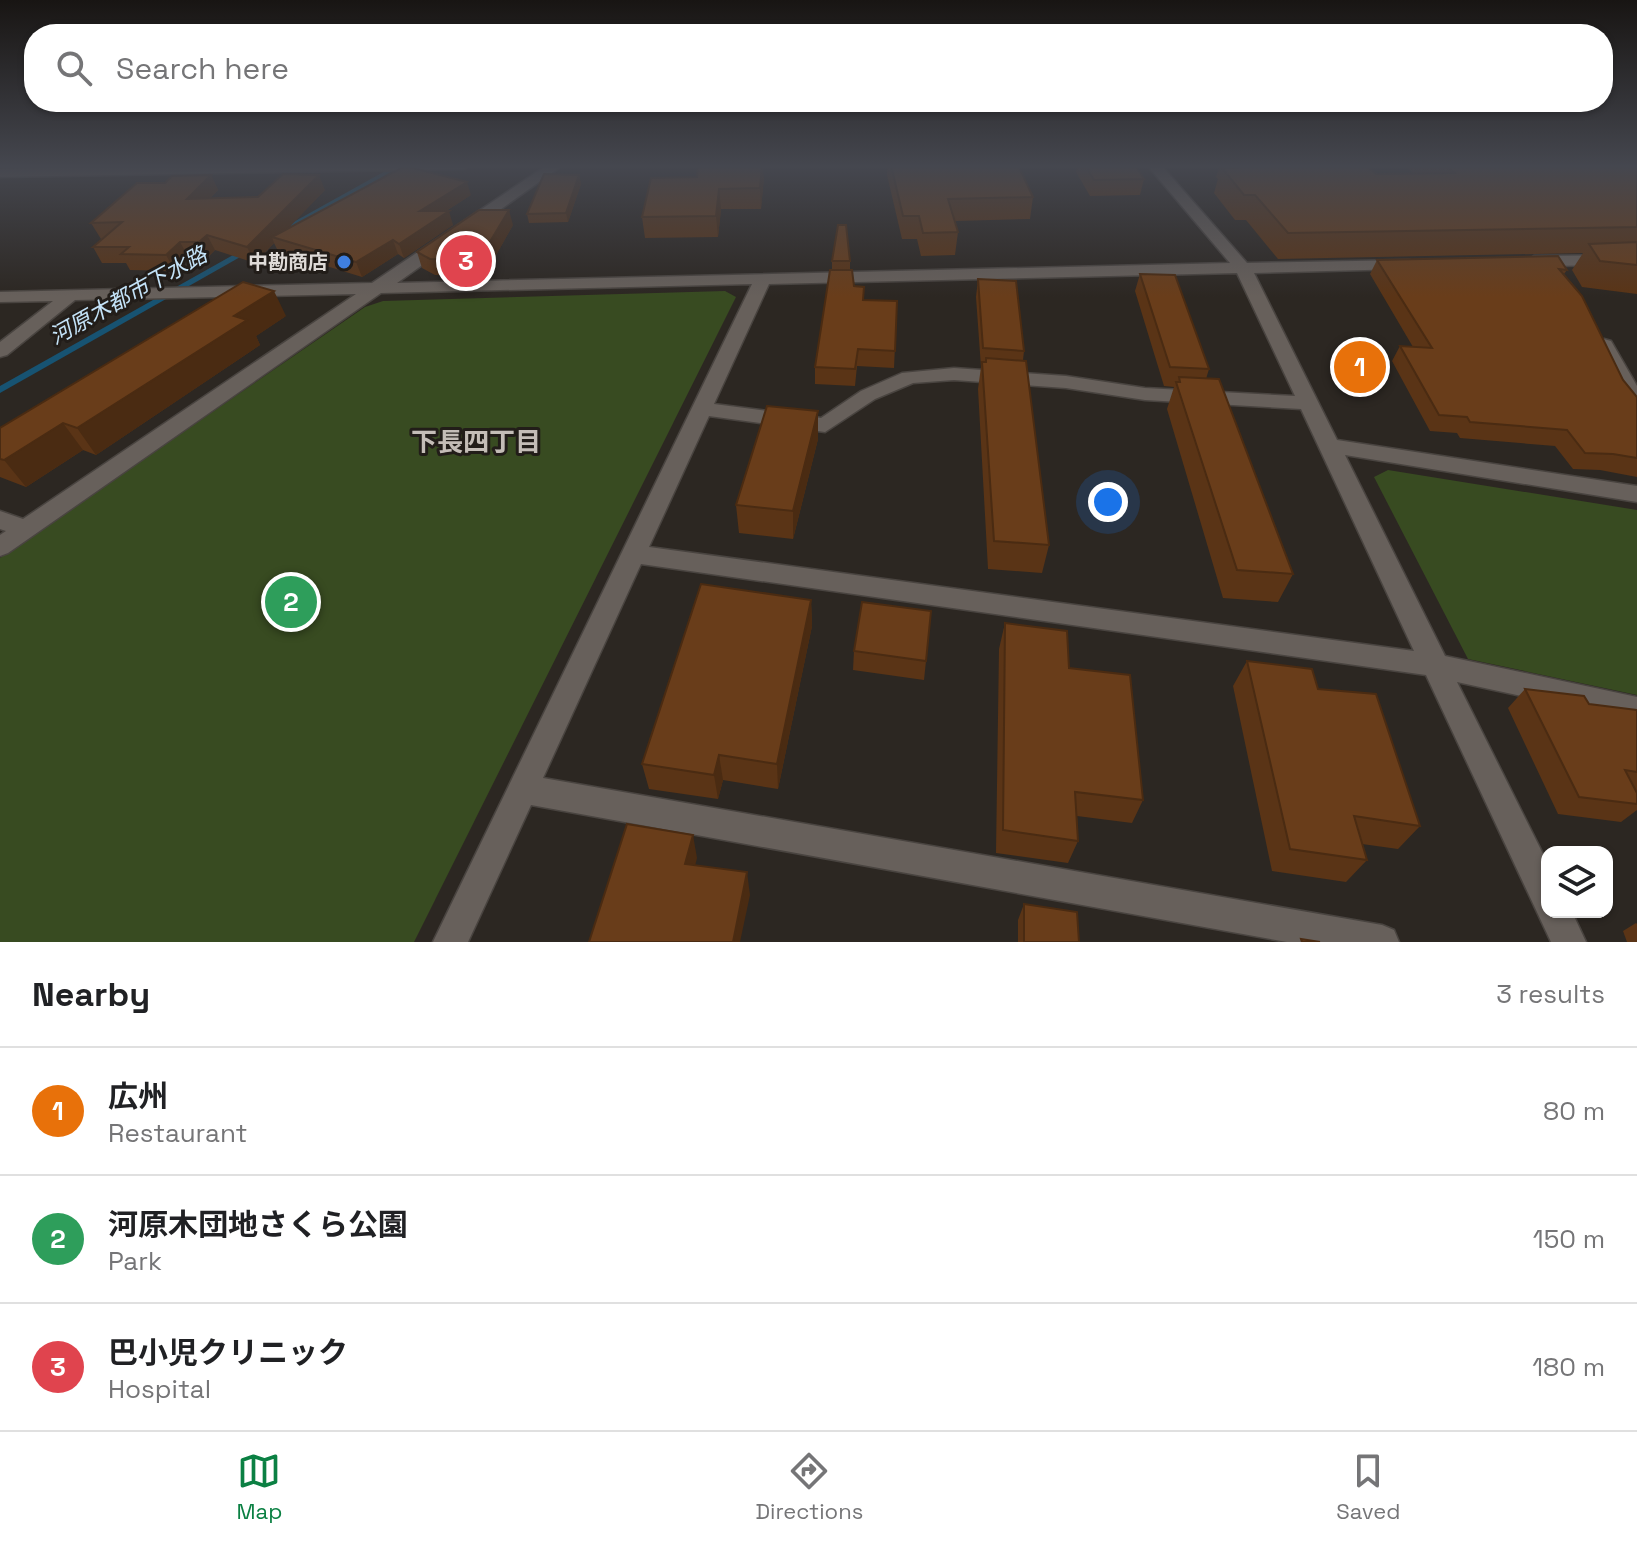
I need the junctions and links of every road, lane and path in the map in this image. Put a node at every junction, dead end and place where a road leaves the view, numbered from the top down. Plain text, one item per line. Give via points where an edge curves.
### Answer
1 (491, 209) edge
2 (1192, 209) edge
3 (1637, 260) edge
4 (1509, 262) edge
5 (1416, 264) edge
6 (1243, 268) junction
7 (763, 279) junction
8 (373, 288) junction
9 (70, 296) junction
10 (0, 297) edge
11 (1593, 325) edge
12 (0, 351) edge
13 (1309, 403) junction
14 (1637, 403) edge
15 (701, 409) junction
16 (1330, 446) junction
17 (1637, 494) edge
18 (0, 519) edge
19 (25, 530) junction
20 (0, 547) edge
21 (633, 554) junction
22 (1432, 665) junction
23 (1637, 709) edge
24 (522, 789) junction
25 (1541, 885) edge
26 (1557, 918) edge
27 (450, 942) edge
28 (1382, 942) edge
29 (1569, 942) edge

1 - 8 street
2 - 6 street
3 - 4 street via 1560,267
5 - 6 street
6 - 7 street
6 - 13 street
7 - 8 street
7 - 15 street
8 - 9 street
8 - 19 street
9 - 10 street
9 - 12 street
11 - 14 street
13 - 15 street via 1145,394 954,374 909,377 868,395 825,425
13 - 16 street
15 - 21 street
16 - 17 street
16 - 22 street
18 - 19 street
19 - 20 street
21 - 22 street
21 - 24 street
22 - 23 street
22 - 25 street
24 - 27 street
24 - 28 street
26 - 29 street

